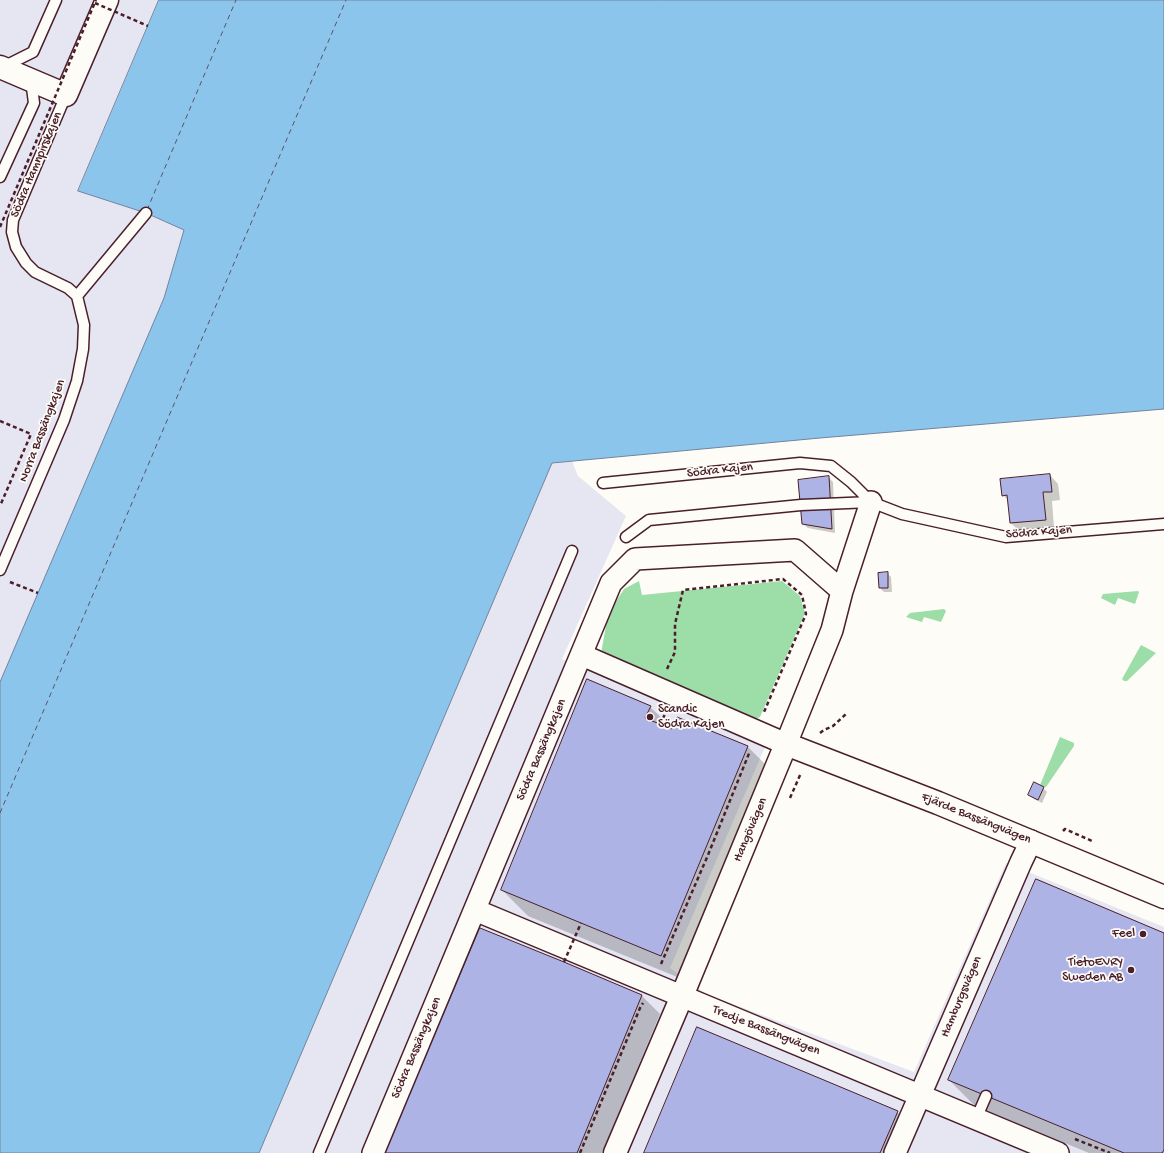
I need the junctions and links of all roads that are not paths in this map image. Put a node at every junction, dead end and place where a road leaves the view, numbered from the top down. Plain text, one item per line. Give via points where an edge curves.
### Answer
1 (56, 0) edge
2 (99, 1) edge
3 (1, 67) edge
4 (31, 80) junction
5 (66, 95) junction
6 (0, 177) edge
7 (146, 213) dead end
8 (77, 296) junction
9 (603, 483) dead end
10 (871, 502) junction
11 (1164, 524) edge
12 (626, 537) dead end
13 (572, 551) dead end
14 (0, 570) edge
15 (842, 591) junction
16 (582, 655) junction
17 (786, 744) junction
18 (1030, 841) junction
19 (1164, 897) edge
20 (475, 910) junction
21 (682, 996) junction
22 (920, 1095) junction
23 (986, 1096) dead end
24 (976, 1119) junction
25 (319, 1153) edge
26 (373, 1153) edge
27 (615, 1153) edge
28 (895, 1153) edge
29 (1058, 1153) edge

1 - 3 lane via 33,52
2 - 5 street, Södra Hamnpirskajen
3 - 4 street
4 - 5 street
4 - 6 lane via 34,103
5 - 8 lane, Södra Hamnpirskajen via 13,220 12,232 16,247 35,272 68,288
7 - 8 lane
8 - 14 lane, Norra Bassängkajen via 84,325 77,381 64,420
9 - 10 lane, Södra Kajen via 800,463 831,466
10 - 11 lane, Södra Kajen via 902,514 1006,537
10 - 12 lane, Södra Kajen via 801,505 649,520
10 - 15 street, Hangövägen
13 - 25 lane
15 - 16 street, Södra Bassängkajen via 795,550 634,559 611,583
15 - 17 street, Hangövägen via 832,630
16 - 17 street via 658,688 753,739
16 - 20 street, Södra Bassängkajen
17 - 18 street, Fjärde Bassängvägen via 938,802
17 - 21 street, Hangövägen
18 - 19 street, Fjärde Bassängvägen
18 - 22 street, Hamburgsvägen
20 - 21 street, Tredje Bassängvägen
20 - 26 street, Södra Bassängkajen
21 - 22 street, Tredje Bassängvägen
21 - 27 street, Hangövägen
22 - 24 street, Tredje Bassängvägen
22 - 28 street, Hamburgsvägen
23 - 24 lane
24 - 29 street, Tredje Bassängvägen

